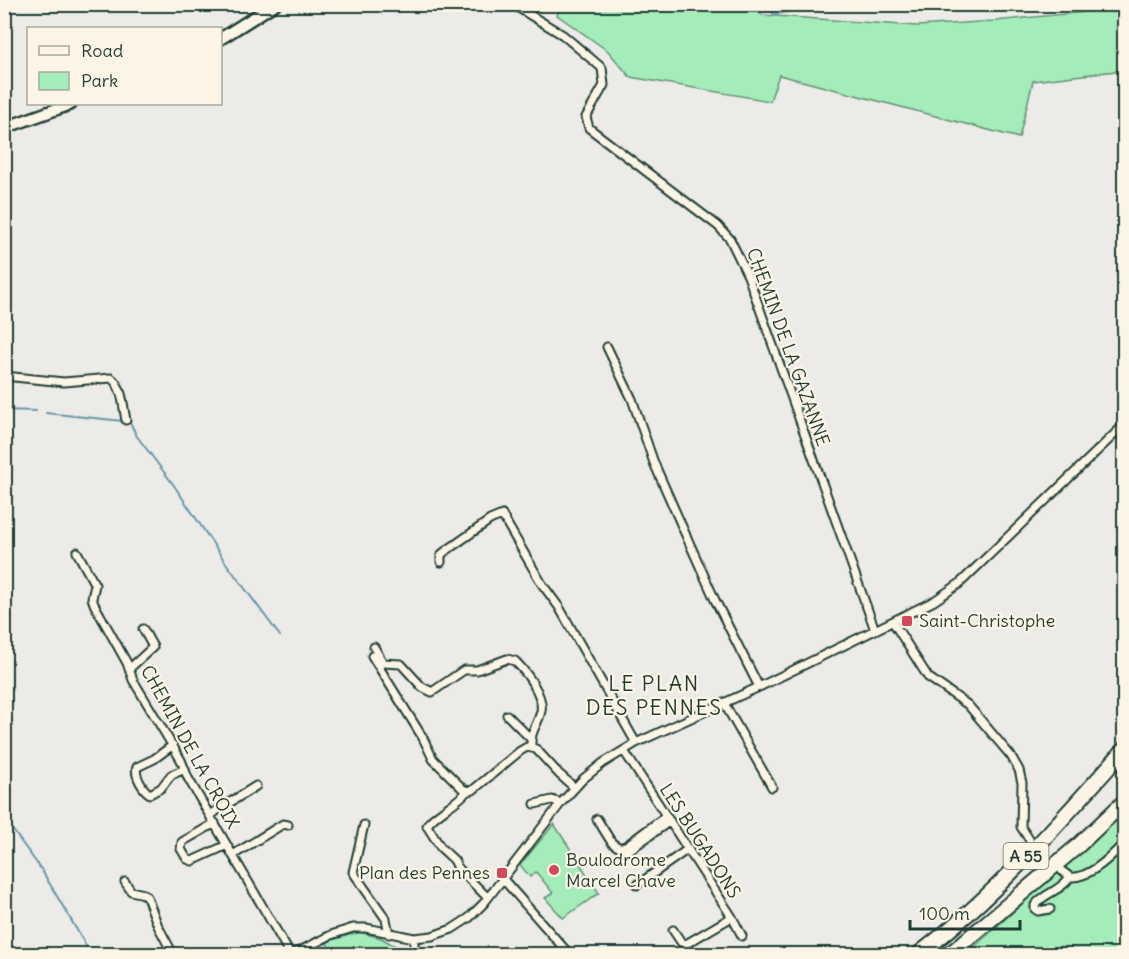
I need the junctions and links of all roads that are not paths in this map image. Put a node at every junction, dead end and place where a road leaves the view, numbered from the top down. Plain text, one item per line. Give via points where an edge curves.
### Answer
1 (275, 4) edge
2 (512, 4) edge
3 (222, 38) edge
4 (68, 105) edge
5 (4, 128) edge
6 (607, 347) dead end
7 (4, 376) edge
8 (126, 420) dead end
9 (1125, 425) edge
10 (77, 552) dead end
11 (441, 562) dead end
12 (893, 622) junction
13 (144, 629) dead end
14 (875, 630) junction
15 (374, 647) dead end
16 (372, 656) dead end
17 (129, 669) junction
18 (759, 687) junction
19 (724, 703) junction
20 (507, 715) dead end
21 (530, 738) junction
22 (636, 743) junction
23 (172, 745) junction
24 (531, 747) junction
25 (1125, 750) edge
26 (624, 751) junction
27 (184, 769) junction
28 (256, 786) dead end
29 (772, 787) dead end
30 (575, 788) junction
31 (467, 791) junction
32 (1125, 802) edge
33 (561, 803) junction
34 (535, 804) dead end
35 (210, 815) junction
36 (668, 818) junction
37 (597, 819) dead end
38 (215, 823) junction
39 (288, 825) dead end
40 (364, 825) dead end
41 (1029, 839) tunnel mouth
42 (1125, 843) edge
43 (227, 845) junction
44 (688, 849) junction
45 (624, 854) dead end
46 (233, 855) junction
47 (1062, 871) tunnel mouth
48 (1070, 877) junction
49 (503, 879) junction
50 (125, 882) dead end
51 (637, 885) dead end
52 (488, 898) junction
53 (1050, 909) dead end
54 (732, 917) junction
55 (673, 930) dead end
56 (388, 934) junction
57 (742, 936) dead end
58 (414, 938) junction
59 (173, 954) edge
60 (292, 954) edge
61 (414, 954) edge
62 (569, 954) edge
63 (919, 954) edge
64 (950, 954) edge

1 - 3 main road
2 - 14 street, CHEMIN DE LA GAZANNE via 563,35 602,68 604,85 586,117 589,128 730,239 748,276
4 - 5 main road
6 - 18 street via 684,531
7 - 8 street via 64,382 113,379
9 - 12 street via 959,584
10 - 17 street, CHEMIN DE LA CROIX via 95,585 94,604
11 - 22 street via 443,553 502,515
12 - 14 street
12 - 41 street via 928,677 968,705 1011,756 1021,778 1022,827
13 - 17 street via 153,648
14 - 18 street
15 - 21 street via 383,663 400,664 428,691 464,670 477,670 507,659 515,661 537,692 541,705
16 - 31 street via 433,759
17 - 23 street, CHEMIN DE LA CROIX
18 - 19 street
19 - 22 street
19 - 29 street
20 - 21 street
21 - 24 street
22 - 26 street
23 - 27 street, CHEMIN DE LA CROIX
23 - 27 street via 137,767 136,774 150,794
24 - 30 street
24 - 31 street
25 - 63 highway, A 55 via 1010,873
26 - 30 street via 603,763
26 - 36 street, LES BUGADONS
27 - 35 street, CHEMIN DE LA CROIX
28 - 35 street
30 - 33 street
31 - 52 street via 429,822 428,829
32 - 64 highway, A 55
33 - 34 street via 552,800
33 - 49 street
35 - 38 street, CHEMIN DE LA CROIX
36 - 37 street via 620,848 612,843
36 - 44 street, LES BUGADONS
36 - 45 street
38 - 43 street, CHEMIN DE LA CROIX
38 - 43 street via 182,842 181,849 192,861
39 - 46 street via 283,824
40 - 56 street via 353,872 386,919
42 - 48 street via 1091,870
43 - 46 street, CHEMIN DE LA CROIX
44 - 51 street
44 - 54 street, LES BUGADONS
46 - 60 street, CHEMIN DE LA CROIX
47 - 48 street
48 - 53 street via 1065,885 1035,905 1037,911
49 - 52 street
49 - 62 street
50 - 59 street via 131,891 147,897
52 - 58 street via 452,929
54 - 55 street, LES BUGADONS via 686,944
54 - 57 street
56 - 58 street
56 - 60 street via 359,927 345,929
58 - 61 street

